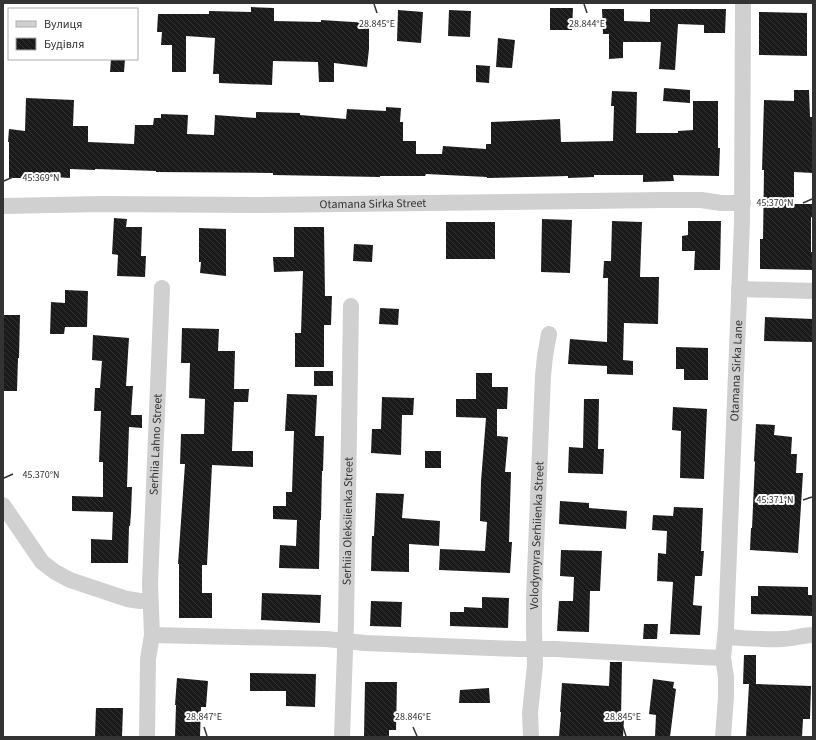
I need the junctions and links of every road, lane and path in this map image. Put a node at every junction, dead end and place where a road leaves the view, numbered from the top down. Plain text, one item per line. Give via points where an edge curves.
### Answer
1 (743, 3) edge
2 (743, 203) junction
3 (3, 206) edge
4 (162, 288) dead end
5 (739, 289) junction
6 (813, 291) edge
7 (351, 306) dead end
8 (548, 334) dead end
9 (3, 505) edge
10 (150, 601) junction
11 (152, 635) junction
12 (813, 635) edge
13 (725, 637) junction
14 (345, 641) junction
15 (534, 649) junction
16 (723, 658) junction
17 (146, 737) edge
18 (342, 737) edge
19 (531, 737) edge
20 (723, 737) edge

1 - 2 street, Otamana Sirka Lane
2 - 3 street, Otamana Sirka Street via 670,200
2 - 5 street, Otamana Sirka Lane
4 - 10 street, Serhiia Lahno Street
5 - 6 street
5 - 13 street, Otamana Sirka Lane
7 - 14 street, Serhiia Oleksiienka Street
8 - 15 street, Volodymyra Serhiienka Street via 543,376
9 - 10 street via 42,562 55,572 70,580 127,600
10 - 11 street, Serhiia Lahno Street
11 - 14 street
11 - 17 street, Serhiia Lahno Street via 148,659
12 - 13 street via 781,639
13 - 16 street, Otamana Sirka Lane
14 - 15 street
14 - 18 street, Serhiia Oleksiienka Street
15 - 16 street
15 - 19 street, Volodymyra Serhiienka Street
16 - 20 street, Otamana Sirka Lane via 726,677

